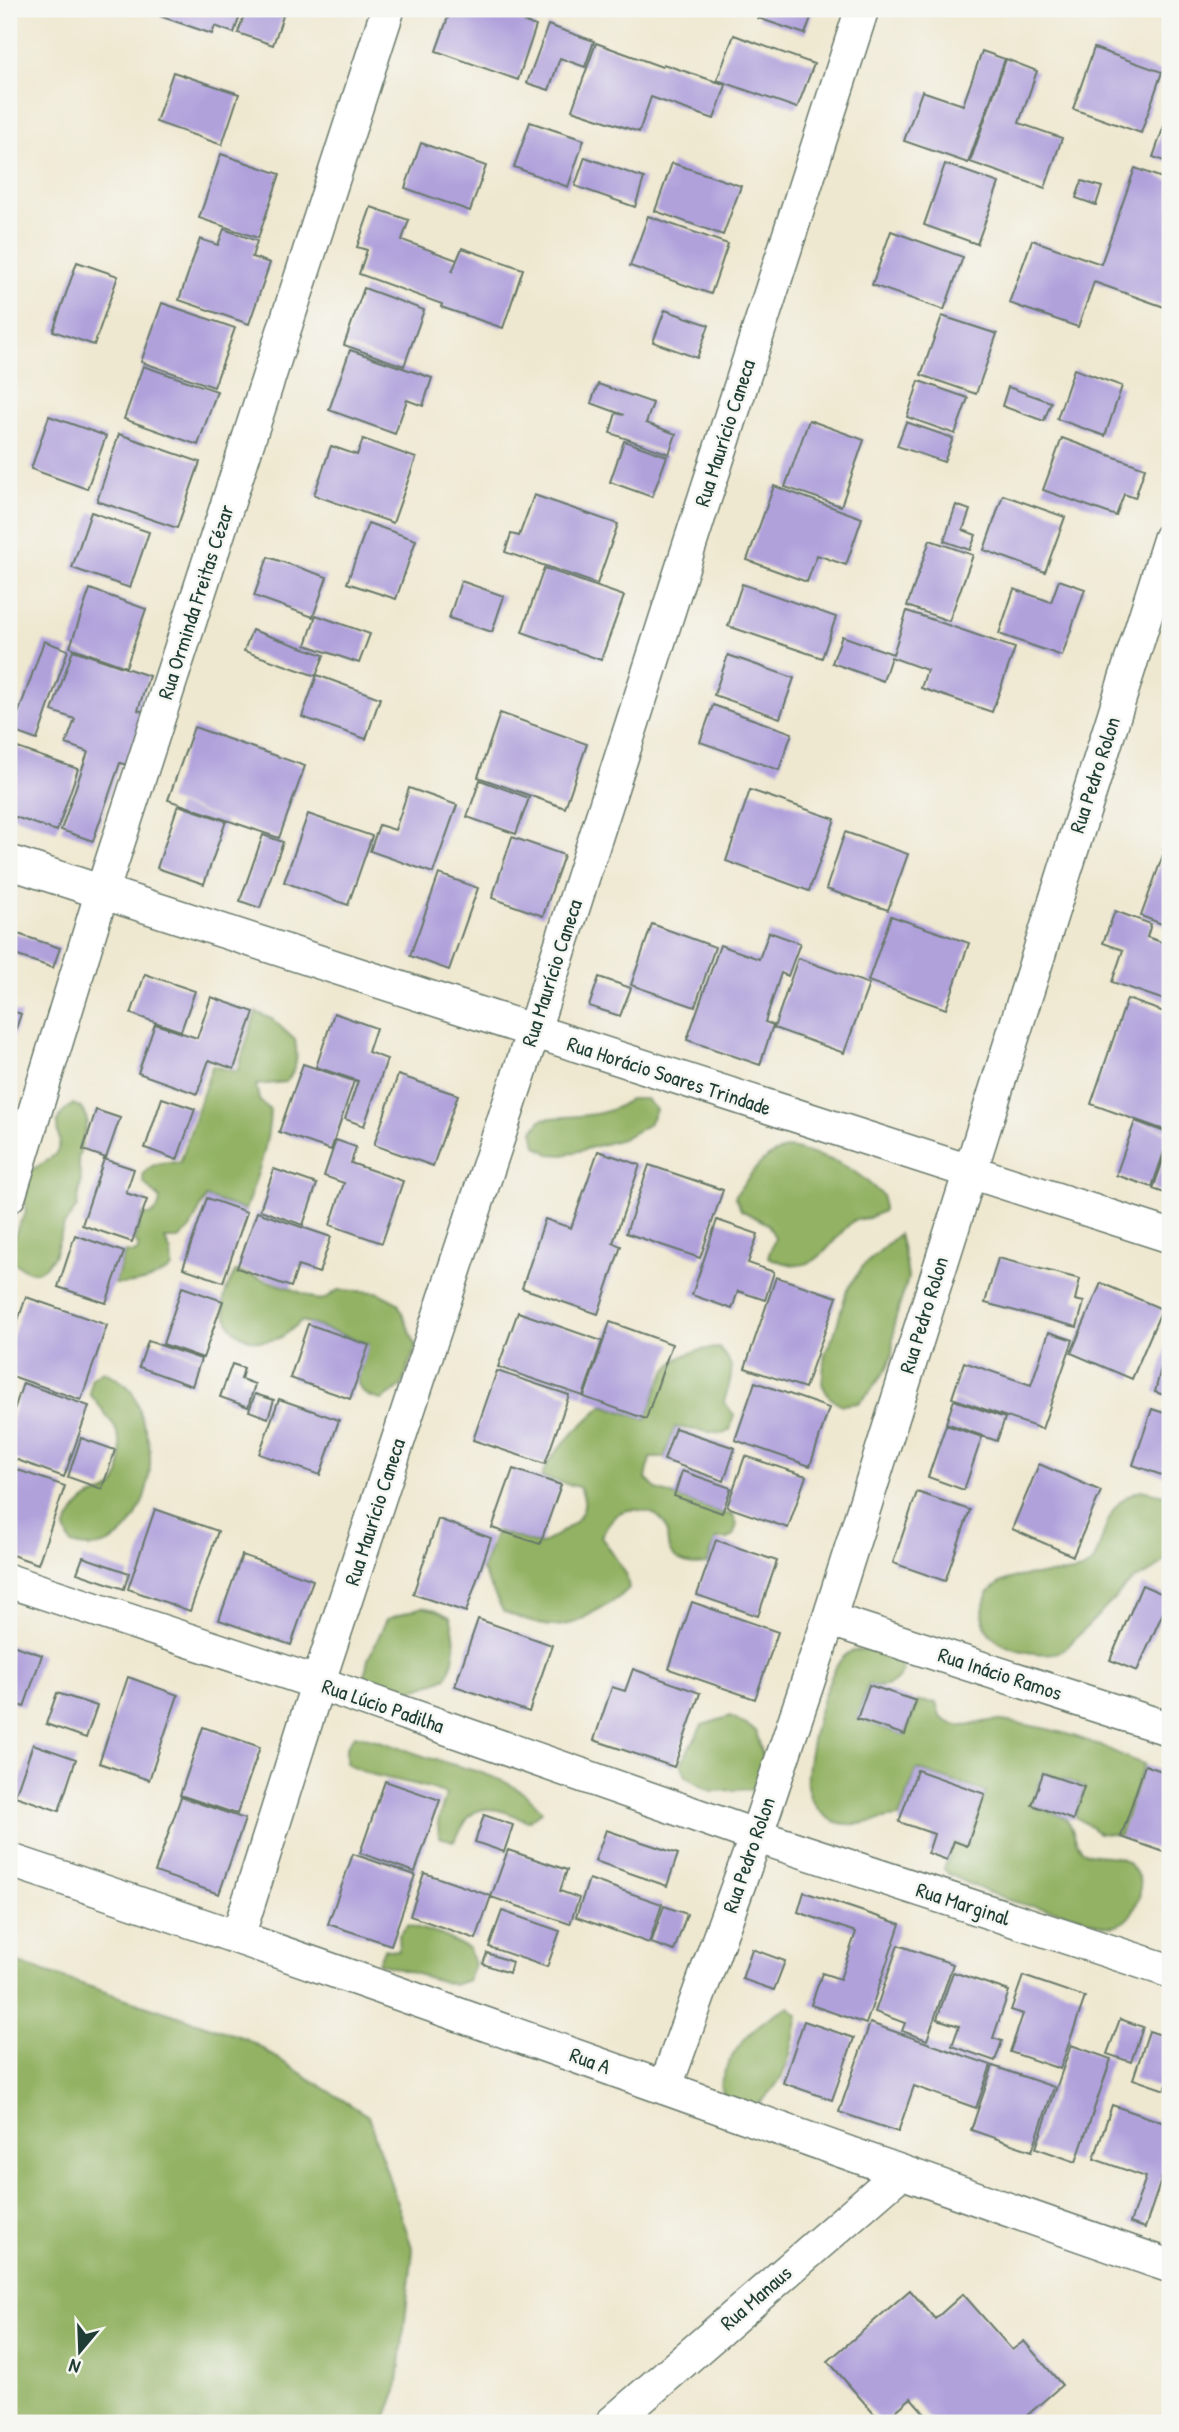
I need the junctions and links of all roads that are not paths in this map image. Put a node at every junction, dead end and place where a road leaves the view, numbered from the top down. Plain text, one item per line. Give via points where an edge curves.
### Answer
1 (388, 9) edge
2 (862, 9) edge
3 (1170, 538) edge
4 (9, 862) edge
5 (102, 892) junction
6 (533, 1032) junction
7 (969, 1172) junction
8 (9, 1196) edge
9 (1170, 1236) edge
10 (9, 1581) edge
11 (829, 1619) junction
12 (318, 1683) junction
13 (1170, 1729) edge
14 (756, 1836) junction
15 (9, 1860) edge
16 (238, 1936) junction
17 (1170, 1971) edge
18 (665, 2088) junction
19 (900, 2173) junction
20 (1170, 2266) edge
21 (612, 2423) edge

1 - 5 street, Rua Orminda Freitas Cézar
2 - 6 street, Rua Maurício Caneca
3 - 7 street, Rua Pedro Rolon
4 - 5 street, Rua Horácio Soares Trindade
5 - 6 street, Rua Horácio Soares Trindade
5 - 8 street, Rua Orminda Freitas Cézar
6 - 7 street, Rua Horácio Soares Trindade
6 - 12 street, Rua Maurício Caneca
7 - 9 street, Rua Horácio Soares Trindade
7 - 11 street, Rua Pedro Rolon
10 - 12 street, Rua Lúcio Padilha
11 - 13 street, Rua Inácio Ramos
11 - 14 street, Rua Pedro Rolon
12 - 14 street, Rua Lúcio Padilha
12 - 16 street, Rua Maurício Caneca
14 - 17 street, Rua Marginal
14 - 18 street, Rua Pedro Rolon
15 - 16 street, Rua A
16 - 18 street, Rua A
18 - 19 street, Rua A
19 - 20 street, Rua A
19 - 21 street, Rua Manaus

